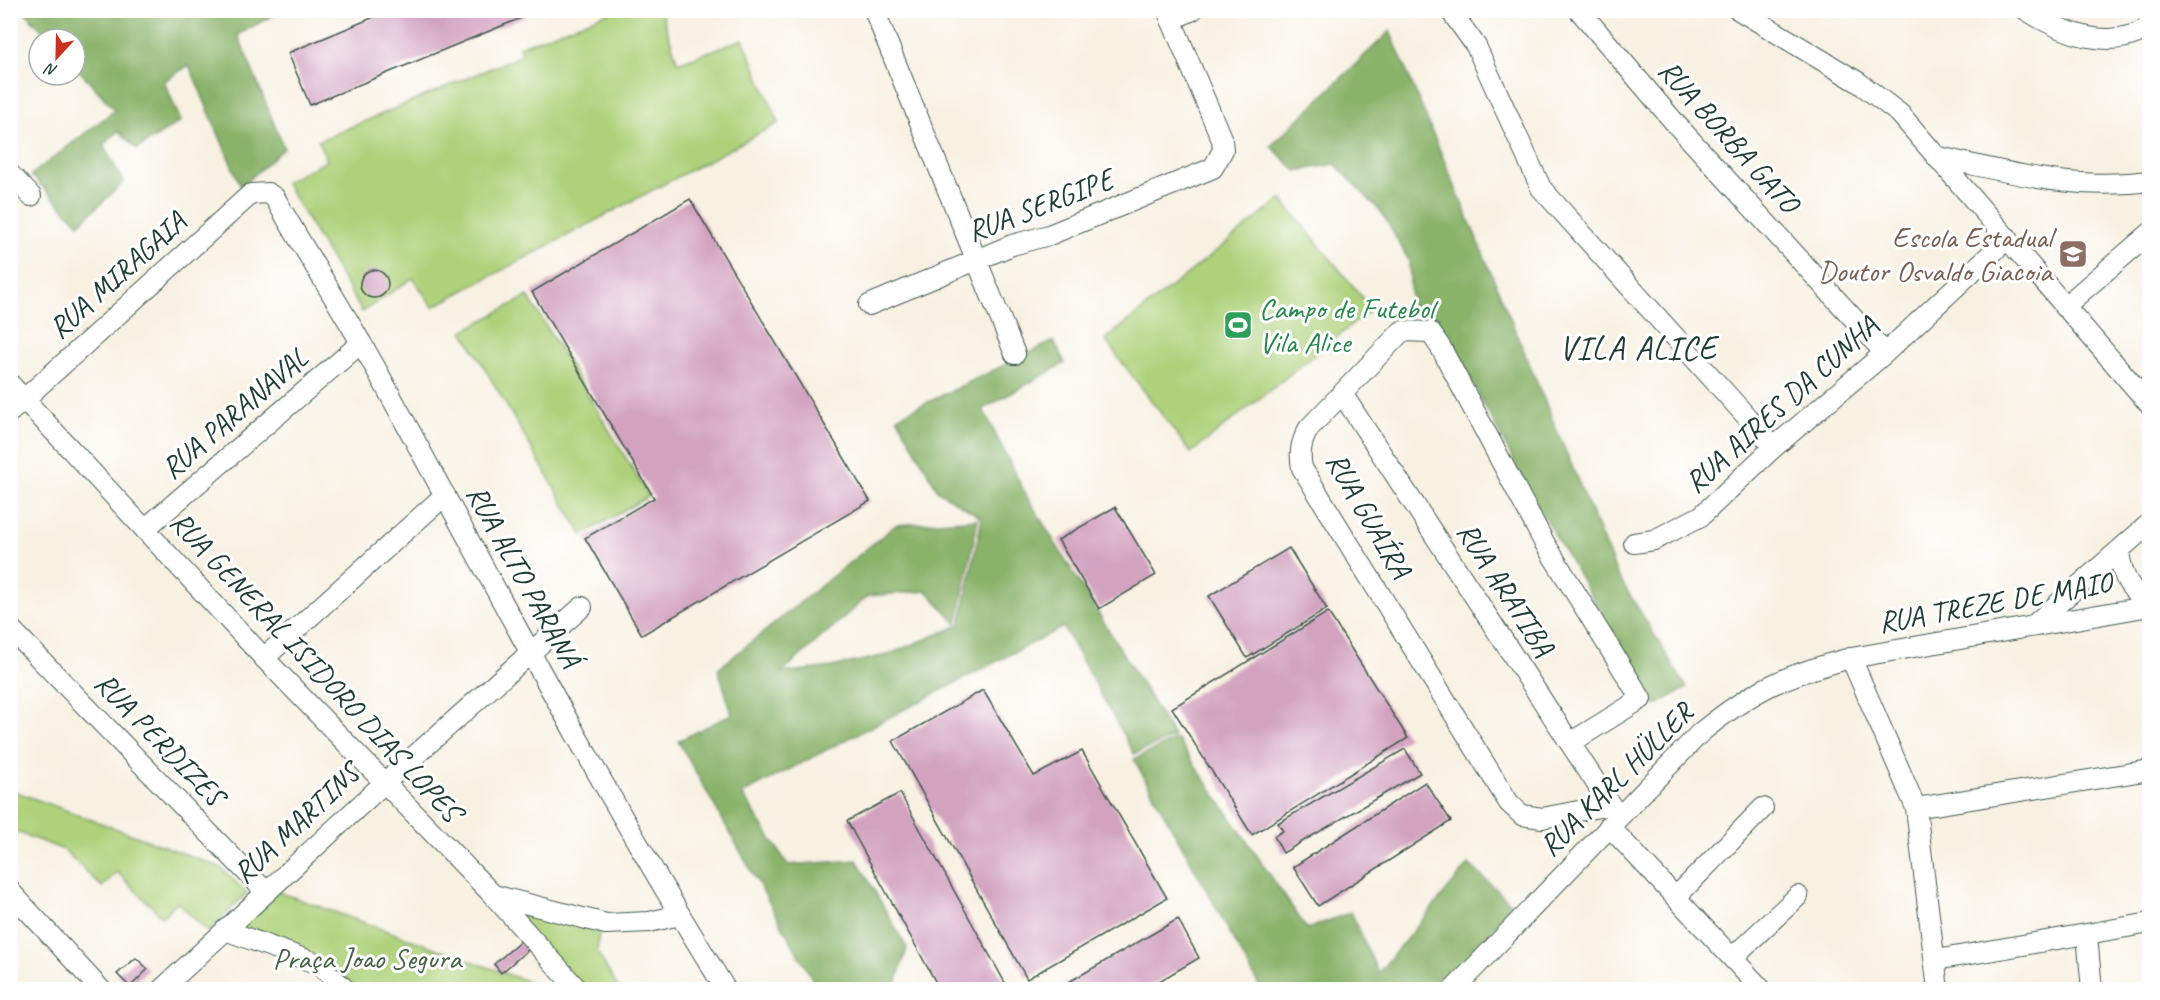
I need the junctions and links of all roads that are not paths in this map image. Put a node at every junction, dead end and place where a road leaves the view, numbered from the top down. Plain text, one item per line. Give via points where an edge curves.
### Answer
1 (874, 10) edge
2 (1193, 10) edge
3 (1450, 10) edge
4 (1580, 10) edge
5 (1739, 10) edge
6 (2026, 10) edge
7 (1169, 15) edge
8 (2150, 26) edge
9 (1939, 157) junction
10 (10, 174) edge
11 (2150, 181) edge
12 (268, 192) joint
13 (31, 196) dead end
14 (2150, 233) edge
15 (2008, 238) junction
16 (979, 261) junction
17 (869, 305) dead end
18 (2064, 307) junction
19 (361, 343) junction
20 (1885, 353) junction
21 (1015, 354) dead end
22 (10, 384) edge
23 (1343, 395) junction
24 (2150, 405) edge
25 (18, 406) edge
26 (1774, 447) junction
27 (445, 495) junction
28 (2150, 523) edge
29 (147, 528) junction
30 (1634, 543) dead end
31 (2119, 552) junction
32 (2149, 606) edge
33 (582, 607) dead end
34 (2035, 624) junction
35 (10, 628) edge
36 (531, 653) junction
37 (264, 658) junction
38 (1851, 658) junction
39 (1570, 743) junction
40 (2150, 770) edge
41 (383, 784) junction
42 (1763, 808) dead end
43 (1916, 808) junction
44 (1612, 816) junction
45 (10, 891) edge
46 (266, 892) junction
47 (493, 895) junction
48 (1798, 896) dead end
49 (1676, 897) junction
50 (680, 915) junction
51 (2150, 923) edge
52 (225, 930) junction
53 (2087, 935) junction
54 (1733, 957) junction
55 (1936, 960) junction
56 (101, 990) edge
57 (161, 990) edge
58 (346, 990) edge
59 (578, 990) edge
60 (726, 990) edge
61 (1453, 990) edge
62 (1762, 990) edge
63 (1938, 990) edge
64 (2092, 990) edge

1 - 16 street
2 - 7 street
3 - 26 street via 1476,46 1541,188
4 - 20 street, RUA BORBA GATO via 1676,124
5 - 9 street via 1879,98 1900,114
6 - 8 street via 2056,26 2103,40 2120,40
7 - 16 street, RUA SERGIPE via 1222,140 1223,150 1213,168
9 - 11 street via 2050,181 2087,185
9 - 15 street
10 - 13 street
12 - 19 street, RUA ALTO PARANÁ
12 - 25 street, RUA MIRAGAIA via 251,194
14 - 18 street
15 - 18 street
15 - 20 street, RUA AIRES DA CUNHA
16 - 17 street, RUA SERGIPE
16 - 21 street
18 - 24 street
19 - 27 street, RUA ALTO PARANÁ
19 - 29 street, RUA PARANAVAL
20 - 26 street, RUA AIRES DA CUNHA
22 - 25 street, RUA GENERAL ISIDORO DIAS LOPES
23 - 39 street, RUA ARATIBA
23 - 39 street, RUA GUAÍRA via 1402,331 1431,332 1442,348 1544,542 1641,699
23 - 44 street, RUA GUAÍRA via 1309,428 1299,454 1302,468 1509,803 1522,814 1542,818
25 - 29 street, RUA GENERAL ISIDORO DIAS LOPES
26 - 30 street, RUA AIRES DA CUNHA via 1701,516 1654,540
27 - 36 street, RUA ALTO PARANÁ
27 - 37 street
28 - 31 street
29 - 37 street, RUA GENERAL ISIDORO DIAS LOPES
31 - 32 street, RUA TREZE DE MAIO via 2129,587
31 - 34 street
32 - 34 street, RUA TREZE DE MAIO
33 - 36 street, RUA MARTINS
34 - 38 street, RUA TREZE DE MAIO
35 - 46 street, RUA PERDIZES
36 - 41 street, RUA MARTINS
36 - 50 street, RUA ALTO PARANÁ
37 - 41 street, RUA GENERAL ISIDORO DIAS LOPES
38 - 43 street
38 - 44 street, RUA KARL HÜLLER via 1766,685 1733,706
39 - 44 street, RUA ARATIBA
40 - 43 street
41 - 46 street, RUA MARTINS
41 - 47 street, RUA GENERAL ISIDORO DIAS LOPES
42 - 49 street
43 - 55 street
44 - 49 street, RUA ARATIBA
44 - 61 street, RUA KARL HÜLLER
45 - 56 street
46 - 52 street, RUA MARTINS
47 - 50 street via 606,924 649,922
47 - 59 street, RUA GENERAL ISIDORO DIAS LOPES
48 - 54 street
49 - 54 street, RUA ARATIBA
50 - 60 street, RUA ALTO PARANÁ
51 - 53 street
52 - 57 street, RUA MARTINS
52 - 58 street via 318,964
53 - 55 street
53 - 64 street
54 - 62 street, RUA ARATIBA
55 - 63 street

